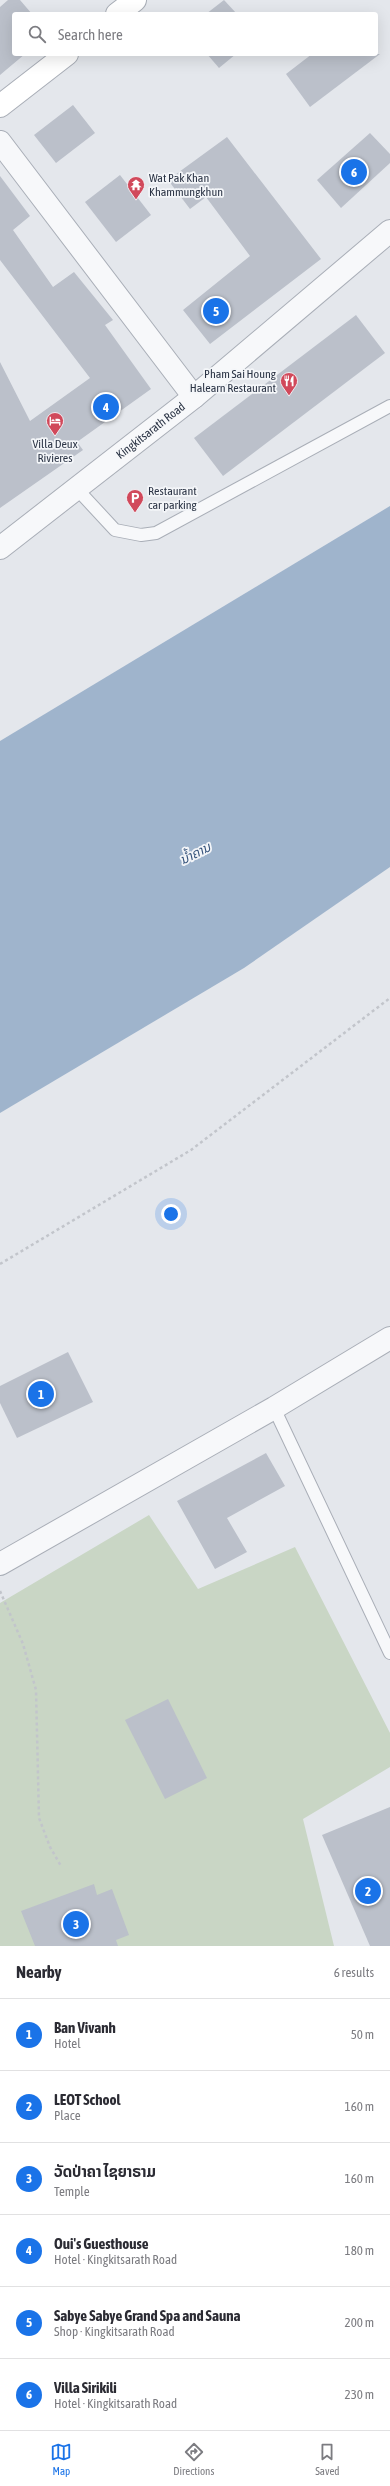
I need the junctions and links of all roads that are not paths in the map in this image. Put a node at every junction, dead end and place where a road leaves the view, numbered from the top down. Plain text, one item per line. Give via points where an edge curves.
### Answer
1 (135, 0) edge
2 (120, 12) edge
3 (63, 56) edge
4 (0, 106) edge
5 (0, 142) edge
6 (390, 231) edge
7 (194, 397) junction
8 (390, 406) edge
9 (76, 488) junction
10 (0, 548) edge
11 (390, 1338) edge
12 (274, 1408) junction
13 (0, 1564) edge
14 (390, 1653) edge

1 - 2 main road
3 - 4 main road
5 - 7 street
6 - 7 street, Kingkitsarath Road
7 - 9 street, Kingkitsarath Road
8 - 9 lane via 156,533 141,535 115,530
9 - 10 street, Kingkitsarath Road
11 - 12 street
12 - 13 street
12 - 14 lane

